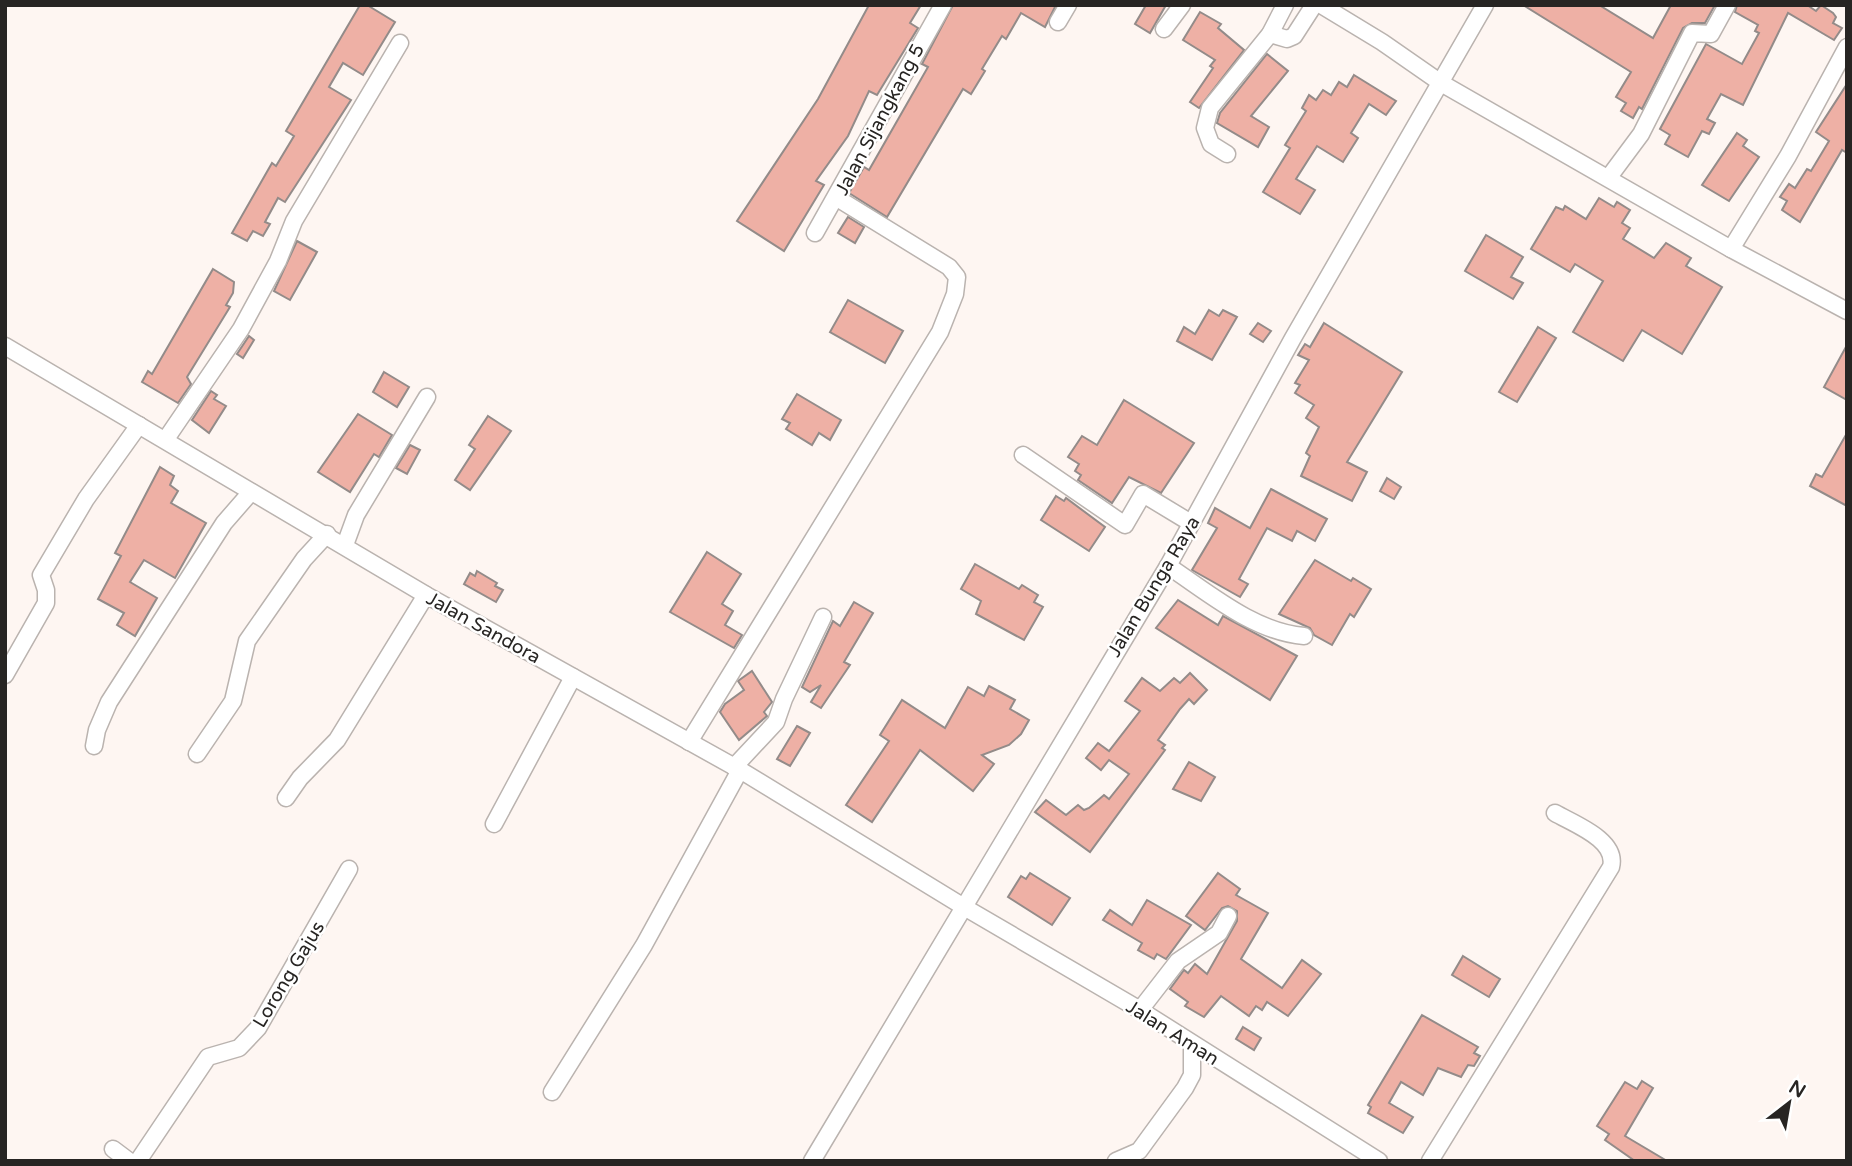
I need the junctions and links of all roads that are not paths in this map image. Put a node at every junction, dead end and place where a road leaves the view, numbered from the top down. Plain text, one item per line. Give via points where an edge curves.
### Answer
1 (943, 5) edge
2 (1068, 5) edge
3 (1182, 5) edge
4 (1285, 5) edge
5 (1314, 5) edge
6 (1321, 5) edge
7 (1485, 5) edge
8 (1727, 5) edge
9 (1058, 22) dead end
10 (1164, 29) dead end
11 (1270, 34) junction
12 (400, 43) dead end
13 (1847, 47) edge
14 (1441, 83) junction
15 (1227, 154) dead end
16 (1609, 177) junction
17 (837, 198) junction
18 (816, 233) dead end
19 (1731, 249) junction
20 (1847, 310) edge
21 (5, 346) edge
22 (428, 397) dead end
23 (139, 425) junction
24 (166, 439) junction
25 (1023, 456) dead end
26 (251, 492) junction
27 (1191, 523) junction
28 (327, 534) junction
29 (345, 545) junction
30 (1168, 566) junction
31 (426, 595) junction
32 (823, 617) dead end
33 (1304, 636) dead end
34 (5, 675) edge
35 (573, 677) junction
36 (689, 742) junction
37 (94, 747) dead end
38 (197, 754) dead end
39 (737, 769) junction
40 (286, 798) dead end
41 (1555, 813) dead end
42 (494, 824) dead end
43 (349, 869) dead end
44 (964, 907) junction
45 (1228, 916) dead end
46 (1140, 1010) junction
47 (1192, 1045) junction
48 (552, 1091) dead end
49 (113, 1149) dead end
50 (1370, 1158) edge
51 (129, 1161) edge
52 (138, 1161) edge
53 (812, 1161) edge
54 (1116, 1161) edge
55 (1430, 1161) edge

1 - 17 street, Jalan Sijangkang 5
2 - 9 street
3 - 10 street
4 - 11 street
5 - 11 street via 1294,36 1287,39
6 - 14 street
7 - 14 street, Jalan Bunga Raya
8 - 16 street via 1711,34 1692,33 1641,134
11 - 15 street via 1206,119 1211,144
12 - 24 street via 294,221 241,329
13 - 19 street
14 - 16 street
14 - 27 street, Jalan Bunga Raya
16 - 19 street
17 - 18 street, Jalan Sijangkang 5
17 - 36 street via 949,267 957,277 955,294 940,332
19 - 20 street
21 - 23 street, Jalan Sandora
22 - 29 street via 356,515
23 - 24 street, Jalan Sandora
23 - 34 street via 86,499 41,575 46,603
24 - 26 street, Jalan Sandora
25 - 27 street via 1125,525 1143,494
26 - 28 street, Jalan Sandora
26 - 37 street via 224,523 109,702
27 - 30 street, Jalan Bunga Raya
28 - 29 street, Jalan Sandora
28 - 38 street via 247,641 233,701
29 - 31 street, Jalan Sandora
30 - 33 street via 1266,627
30 - 44 street, Jalan Bunga Raya
31 - 35 street, Jalan Sandora
31 - 40 street via 337,740
32 - 39 street via 776,722
35 - 36 street, Jalan Sandora
35 - 42 street
36 - 39 street, Jalan Sandora
39 - 44 street, Jalan Sandora
39 - 48 street via 644,945
41 - 55 street via 1605,843 1612,855 1611,867
43 - 52 street, Lorong Gajus via 258,1028 239,1048 208,1057
44 - 46 street, Jalan Aman
44 - 53 street, Jalan Bunga Raya
45 - 46 street via 1219,933 1178,961
46 - 47 street, Jalan Aman
47 - 50 street, Jalan Aman
47 - 54 street via 1192,1075 1185,1088 1139,1152
49 - 51 street

